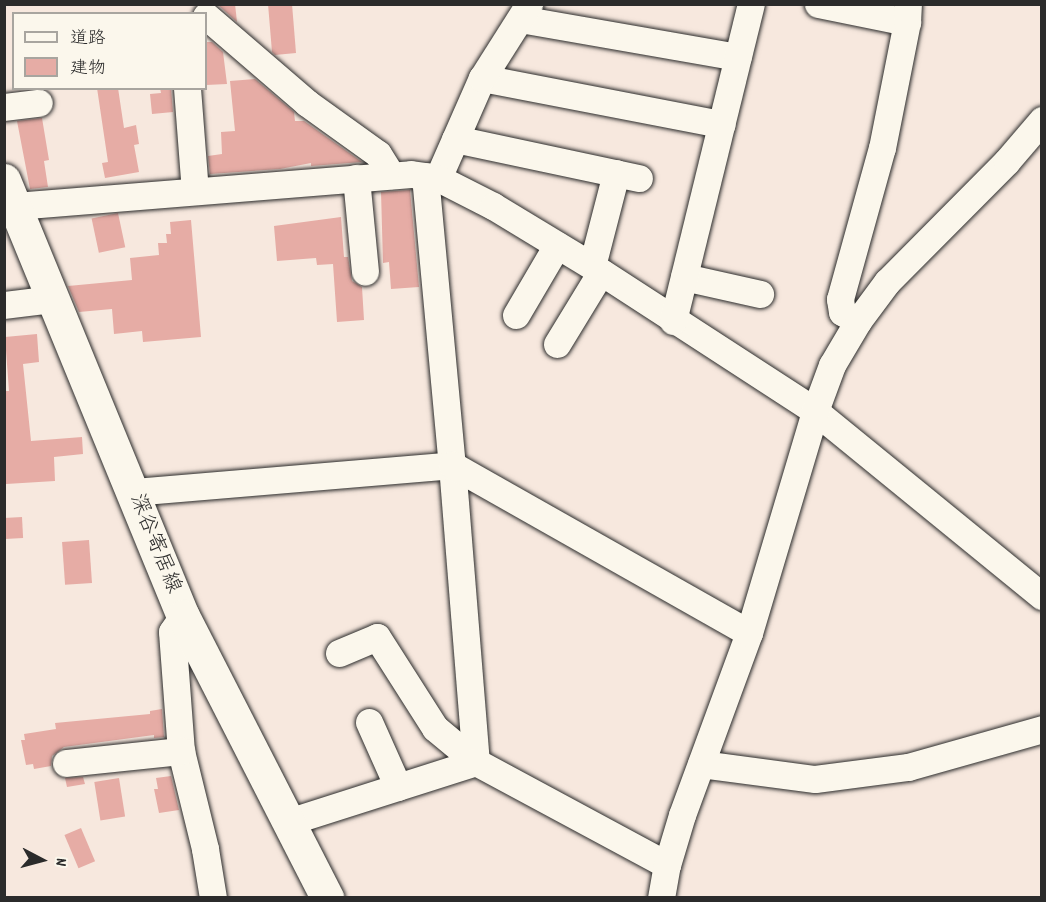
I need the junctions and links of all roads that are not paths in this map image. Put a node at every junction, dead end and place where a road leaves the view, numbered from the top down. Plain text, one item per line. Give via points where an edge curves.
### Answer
1 (751, 4) edge
2 (818, 4) edge
3 (524, 12) edge
4 (908, 13) edge
5 (207, 18) edge
6 (738, 57) junction
7 (482, 78) junction
8 (187, 90) edge
9 (39, 103) dead end
10 (4, 107) edge
11 (1041, 120) edge
12 (722, 124) junction
13 (455, 140) junction
14 (390, 175) junction
15 (431, 177) junction
16 (356, 178) junction
17 (195, 191) junction
18 (10, 193) edge
19 (557, 245) junction
20 (597, 269) junction
21 (365, 272) dead end
22 (684, 277) junction
23 (760, 294) dead end
24 (53, 299) junction
25 (4, 305) edge
26 (516, 315) dead end
27 (673, 321) junction
28 (858, 321) junction
29 (557, 344) dead end
30 (815, 411) junction
31 (452, 465) junction
32 (133, 492) junction
33 (1041, 596) edge
34 (183, 616) junction
35 (749, 633) junction
36 (339, 653) dead end
37 (369, 722) dead end
38 (1041, 729) edge
39 (181, 751) junction
40 (476, 762) junction
41 (66, 764) dead end
42 (701, 764) junction
43 (398, 787) junction
44 (288, 822) junction
45 (667, 865) junction
46 (213, 897) edge
47 (327, 897) edge
48 (661, 897) edge

1 - 6 street
2 - 4 street
3 - 6 street
3 - 7 street
4 - 28 street via 882,148 840,299 842,312
5 - 14 street via 307,104 378,154
6 - 12 street
7 - 12 street
7 - 13 street
8 - 17 street
9 - 10 street
11 - 28 street via 887,282
12 - 22 street
13 - 15 street
13 - 20 street via 628,175
14 - 15 street
14 - 16 street
15 - 19 street via 493,206
15 - 31 street
16 - 17 street
16 - 21 street
17 - 18 street
18 - 24 main road, 深谷寄居線
19 - 20 street
19 - 26 street
20 - 27 street
20 - 29 street
22 - 23 street
22 - 27 street
24 - 25 street
24 - 32 main road, 深谷寄居線
27 - 30 street
28 - 30 street via 832,365
30 - 33 street
30 - 35 street
31 - 32 street
31 - 35 street
31 - 40 street
32 - 34 main road, 深谷寄居線
34 - 39 street via 172,632
34 - 44 main road, 深谷寄居線
35 - 42 street
36 - 40 street via 377,637 435,728
37 - 43 street
38 - 42 street via 908,767 815,779
39 - 41 street
39 - 46 street
40 - 43 street
40 - 45 street
42 - 45 street
43 - 44 street
44 - 47 main road, 深谷寄居線
45 - 48 street

